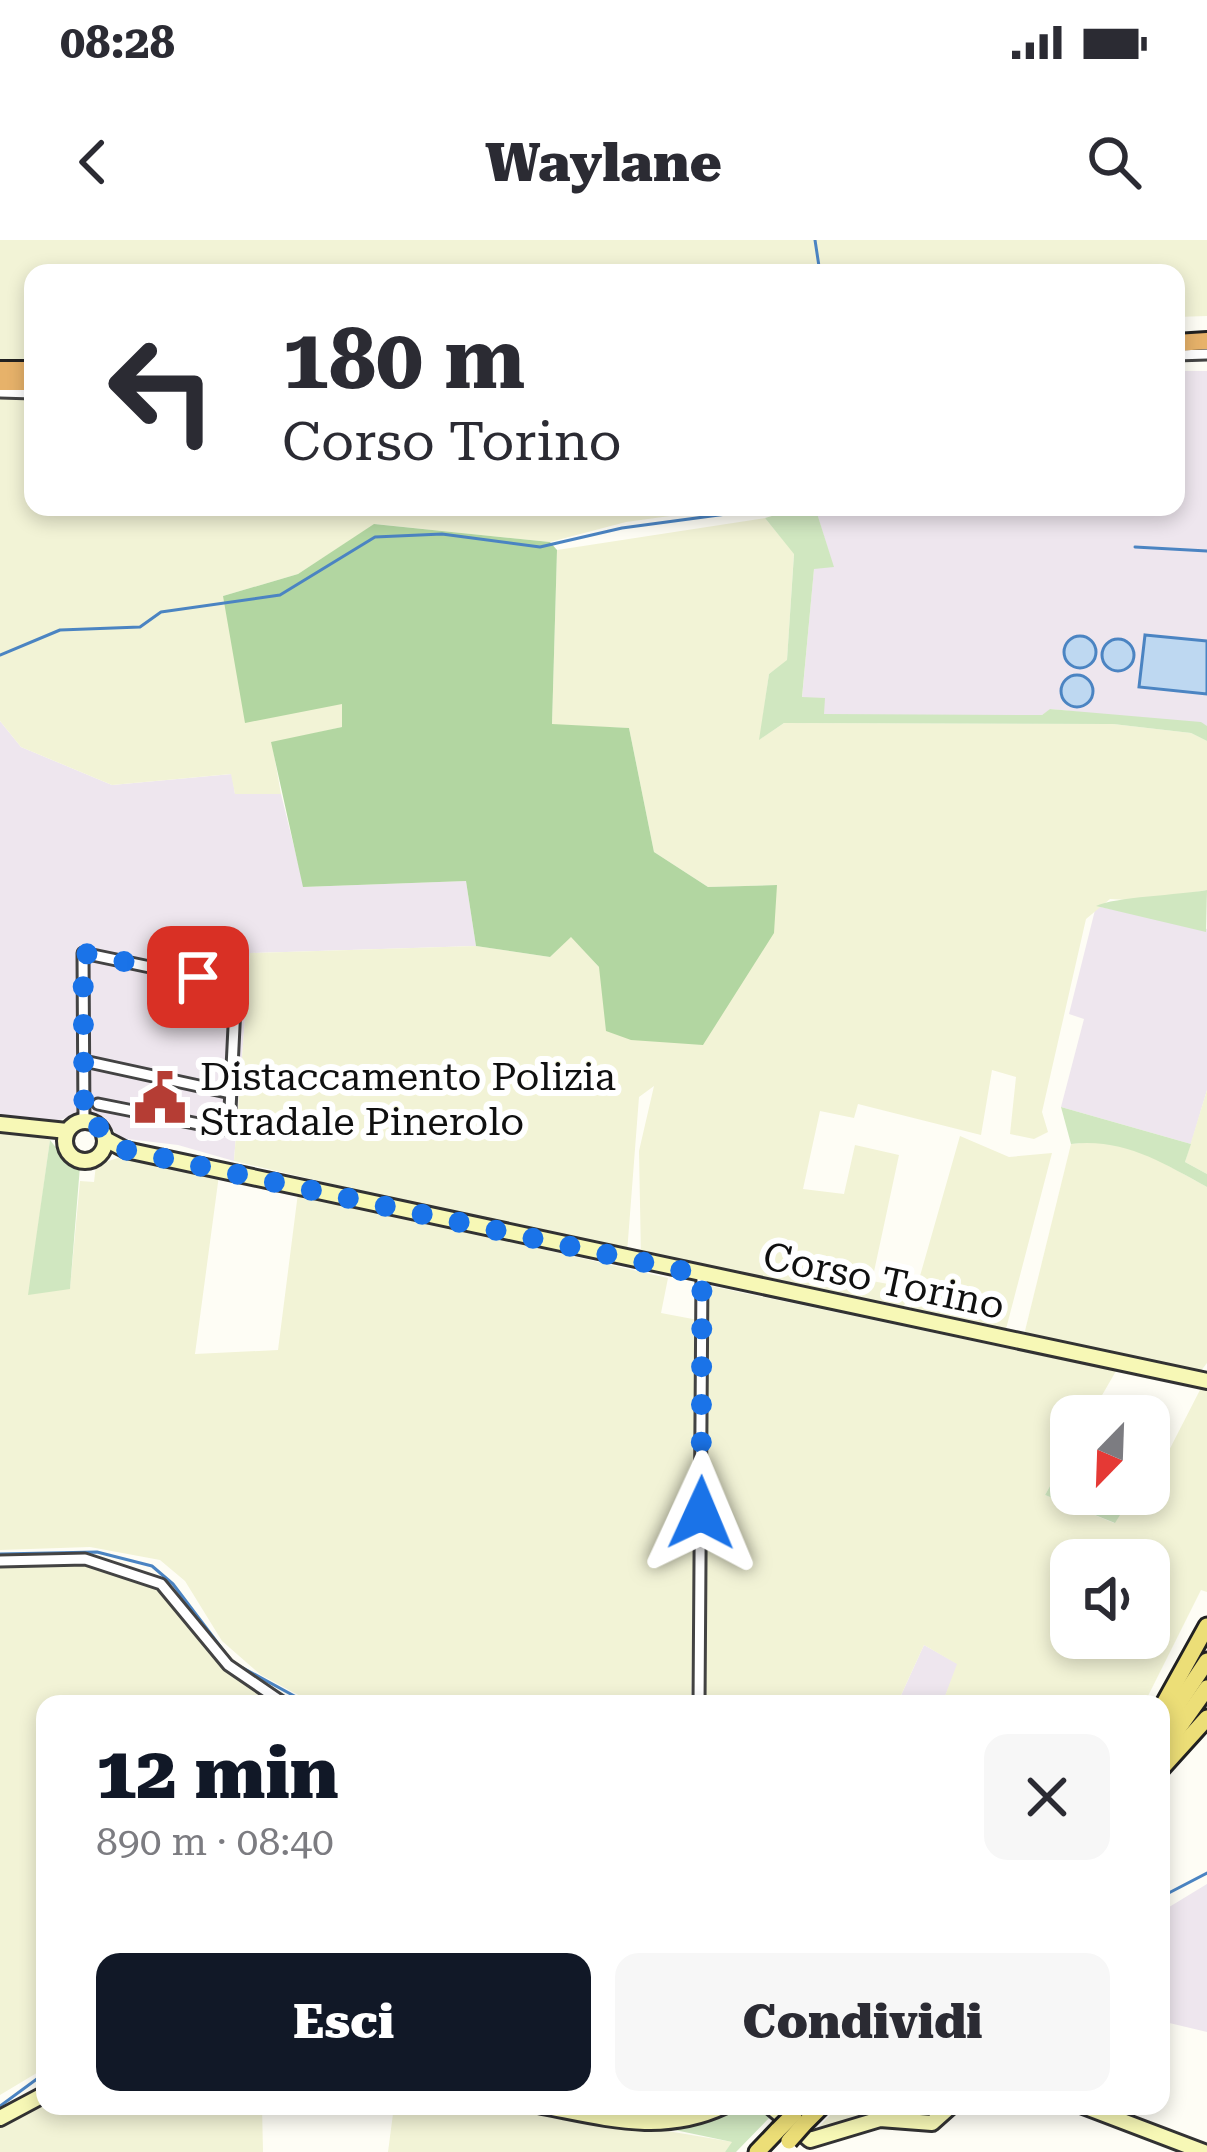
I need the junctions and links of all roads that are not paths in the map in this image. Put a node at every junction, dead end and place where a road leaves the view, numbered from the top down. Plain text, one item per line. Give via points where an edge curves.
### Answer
1 (84, 1061) junction
2 (231, 1093) junction
3 (98, 1104) dead end
4 (84, 1121) junction
5 (0, 1124) edge
6 (66, 1138) junction
7 (103, 1146) junction
8 (702, 1275) junction
9 (1207, 1381) edge
10 (0, 1562) edge
11 (1207, 1626) edge
12 (1207, 1660) edge
13 (1207, 1688) edge
14 (272, 1695) edge
15 (699, 1695) edge
16 (1168, 1695) edge
17 (1170, 1716) edge
18 (1207, 1718) edge
19 (1170, 1740) edge
20 (1170, 1759) edge
21 (36, 2098) edge
22 (600, 2115) edge
23 (705, 2115) edge
24 (781, 2115) edge
25 (800, 2115) edge
26 (941, 2115) edge
27 (1107, 2115) edge
28 (0, 2118) edge
29 (782, 2141) edge
30 (757, 2152) edge
31 (1204, 2152) edge

1 - 2 street
1 - 2 street via 83,953 236,985
1 - 4 street
2 - 3 street via 226,1132
4 - 6 main road
4 - 7 main road via 97,1124
5 - 6 main road
6 - 7 main road via 82,1161
7 - 8 main road, Corso Torino
8 - 9 main road, Corso Torino
8 - 15 street
10 - 14 street via 85,1558 161,1584 228,1665
11 - 16 main road
12 - 17 main road
13 - 19 main road
18 - 20 main road
21 - 28 main road
22 - 23 main road via 659,2124
24 - 26 main road via 810,2140 880,2119 932,2123
25 - 29 main road, bridge
27 - 31 main road
29 - 30 main road

